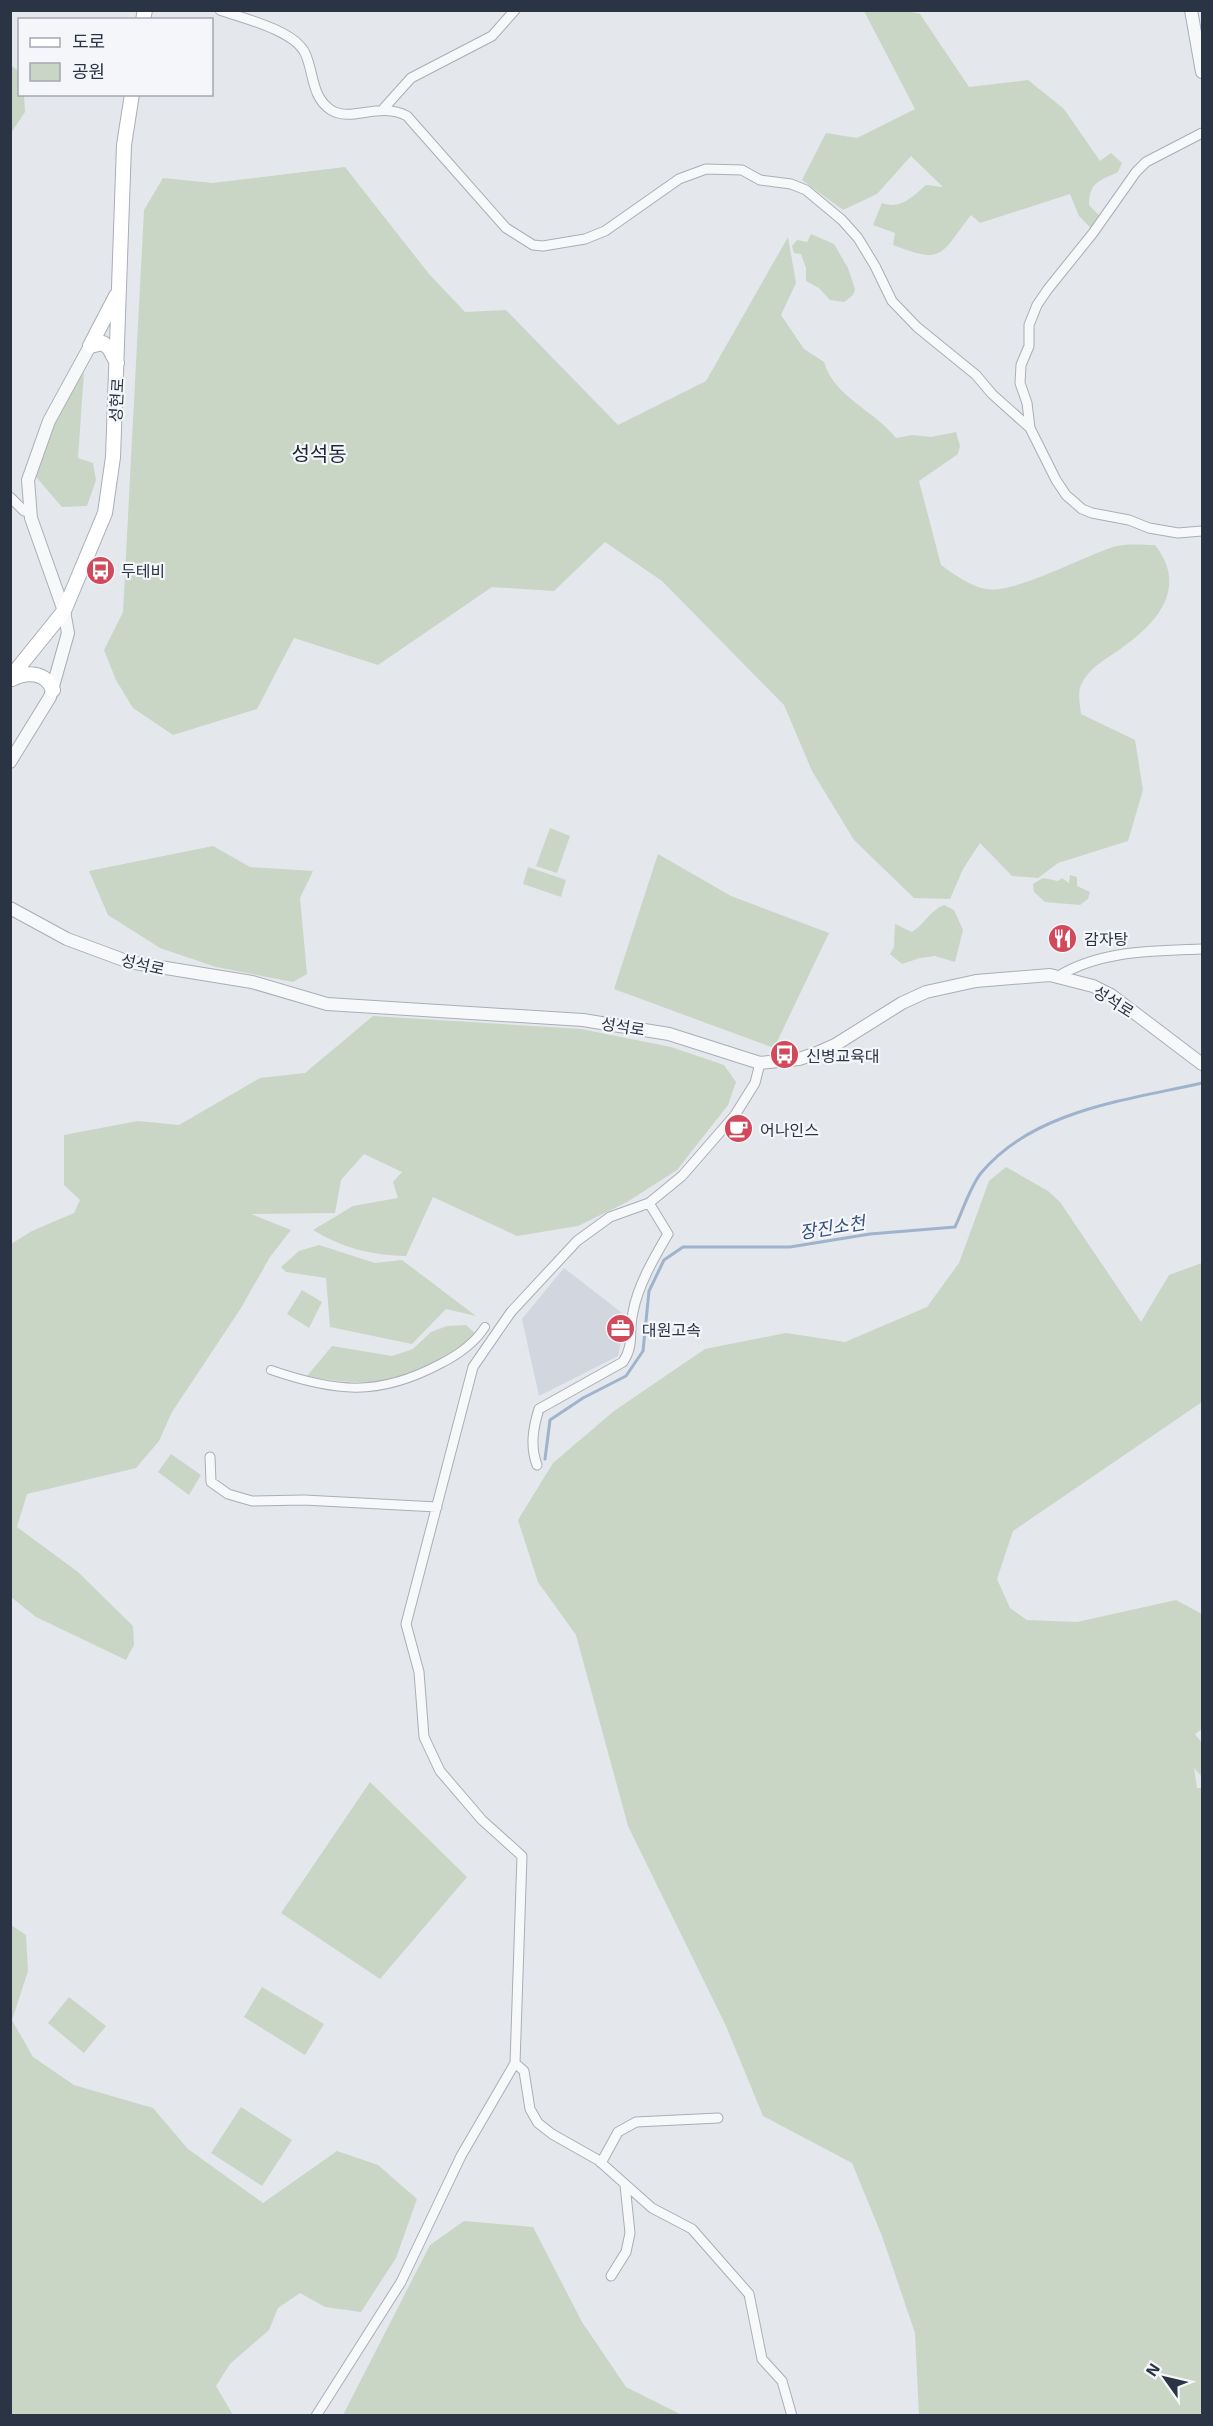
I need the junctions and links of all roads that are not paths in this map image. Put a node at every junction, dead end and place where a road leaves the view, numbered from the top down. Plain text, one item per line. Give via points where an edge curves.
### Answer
1 (220, 10) edge
2 (515, 10) edge
3 (1191, 10) edge
4 (1203, 72) edge
5 (132, 96) edge
6 (384, 108) junction
7 (1203, 133) edge
8 (119, 289) junction
9 (90, 346) junction
10 (117, 365) junction
11 (1030, 428) junction
12 (10, 497) edge
13 (31, 513) junction
14 (1203, 531) edge
15 (64, 610) junction
16 (10, 679) edge
17 (53, 690) junction
18 (10, 762) edge
19 (10, 908) edge
20 (1203, 950) edge
21 (1057, 977) junction
22 (760, 1063) junction
23 (1203, 1064) edge
24 (649, 1203) junction
25 (485, 1327) dead end
26 (271, 1370) dead end
27 (210, 1457) dead end
28 (537, 1465) dead end
29 (437, 1507) junction
30 (515, 2063) junction
31 (718, 2118) dead end
32 (601, 2163) junction
33 (625, 2185) junction
34 (611, 2276) dead end
35 (316, 2415) edge
36 (792, 2415) edge

1 - 6 street via 279,31 298,44 305,52 320,100 330,110 343,115
2 - 6 street via 492,36 411,78
3 - 4 street
5 - 8 main road, 성현로 via 124,145
6 - 11 street via 407,116 506,228 533,245 585,239 605,231 679,179 706,169 742,170 760,180 806,190 858,237 892,301
7 - 11 street via 1146,162 1136,172 1037,305 1029,325 1029,346 1020,365
8 - 9 main road
8 - 10 main road, 성현로
9 - 10 main road via 100,342 106,345
9 - 13 street via 49,421 34,458 27,492
10 - 15 main road, 성현로 via 113,457 105,513
11 - 14 street via 1056,480 1082,509 1129,519 1149,528 1178,533
12 - 13 street
13 - 15 street via 39,546
15 - 16 main road, 성현로
15 - 17 street via 69,633
16 - 17 main road via 33,674 50,683
17 - 18 street
19 - 22 street, 성석로 via 67,939 129,962 252,982 327,1004 584,1020 669,1034
20 - 21 street via 1132,952 1076,965
21 - 22 street, 성석로 via 976,981 926,992 826,1049 799,1059
21 - 23 street, 성석로 via 1111,995
22 - 24 street via 755,1083 735,1115 682,1176
24 - 28 street via 668,1234 649,1268 633,1312 630,1351 623,1362 539,1409 532,1453
24 - 29 street via 610,1217 577,1241 511,1312 473,1367
25 - 26 street via 457,1355 423,1373 385,1386 312,1385
27 - 29 street via 211,1482 228,1494 252,1501 315,1500
29 - 30 street via 406,1624 419,1672 424,1737 440,1771 482,1820 522,1856
30 - 32 street via 524,2071 530,2109 538,2123
30 - 35 street via 461,2156 401,2282
31 - 32 street via 636,2122 618,2132
32 - 33 street
33 - 34 street via 630,2233 626,2252
33 - 36 street via 651,2208 692,2229 749,2294 762,2359 782,2381

